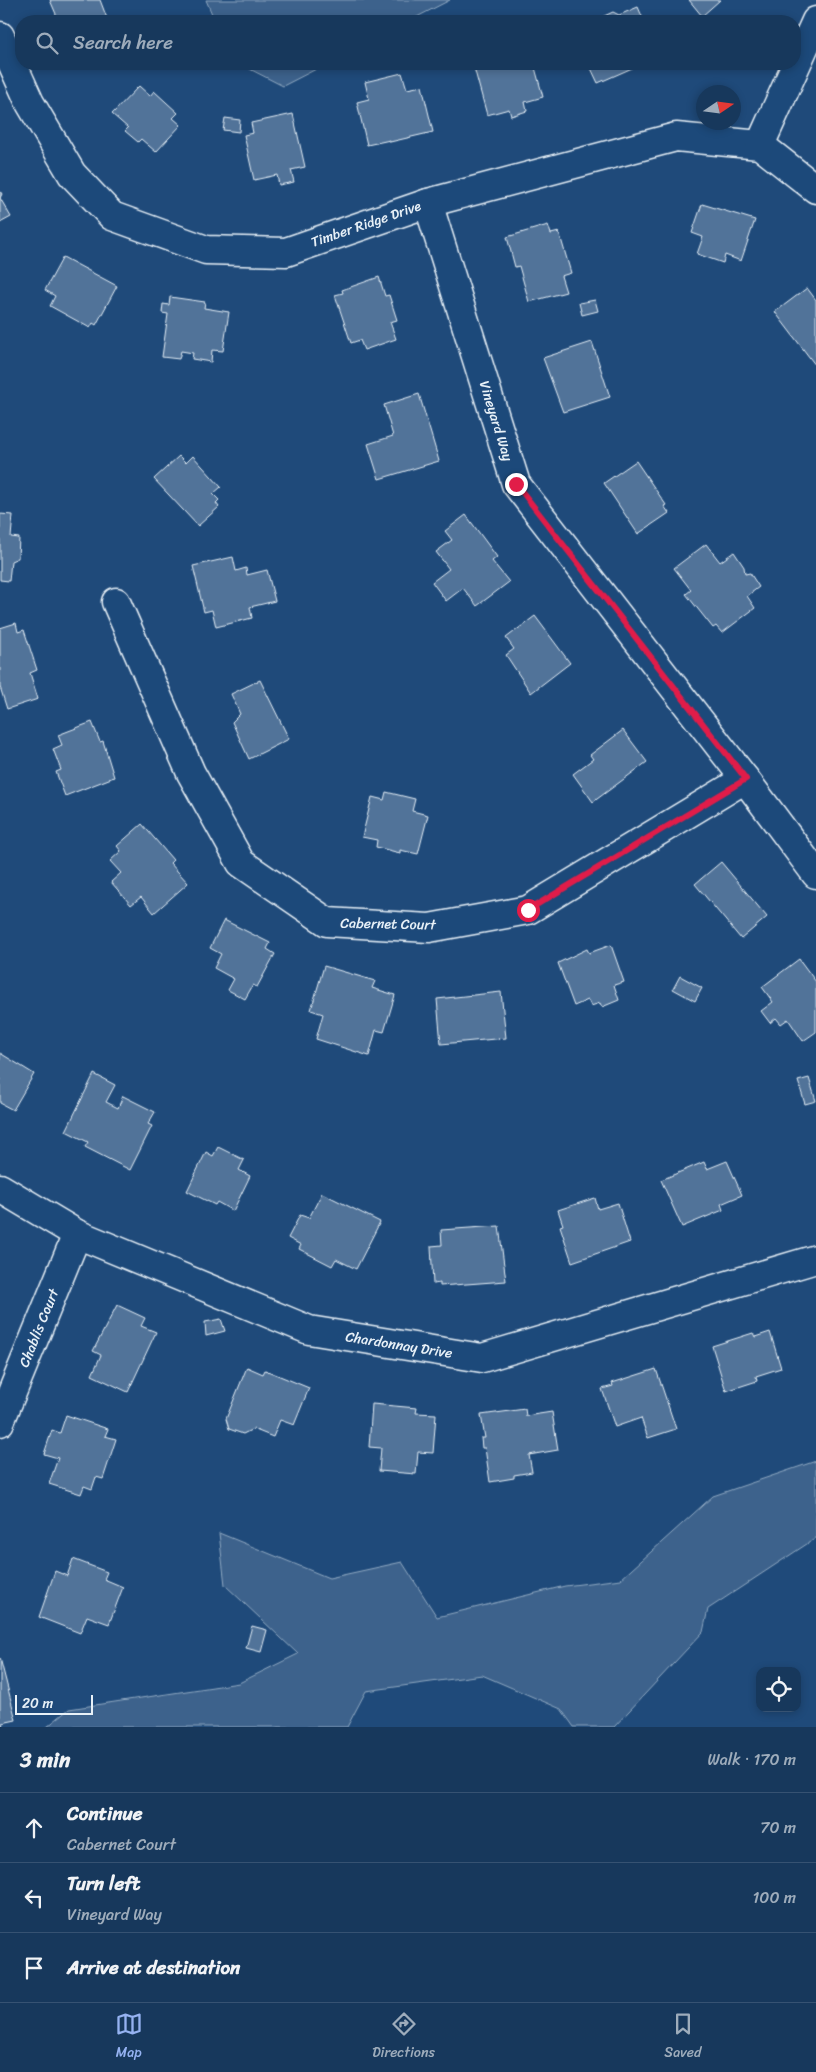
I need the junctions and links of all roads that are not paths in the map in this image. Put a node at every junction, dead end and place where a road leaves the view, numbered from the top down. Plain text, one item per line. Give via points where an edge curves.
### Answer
1 (816, 21) edge
2 (0, 36) edge
3 (801, 54) edge
4 (15, 70) edge
5 (15, 70) edge
6 (794, 70) edge
7 (760, 145) junction
8 (816, 189) edge
9 (428, 203) junction
10 (116, 602) dead end
11 (746, 779) junction
12 (816, 874) edge
13 (0, 1188) edge
14 (78, 1234) junction
15 (816, 1259) edge
16 (0, 1422) edge

1 - 3 street
2 - 5 street, Timber Ridge Drive
4 - 9 street, Timber Ridge Drive via 30,103 72,174 112,216 206,250 286,252
6 - 7 street
7 - 8 street
7 - 9 street, Timber Ridge Drive via 676,136
9 - 11 street, Vineyard Way via 516,484
10 - 11 street, Cabernet Court via 191,773 241,863 327,922 429,928 528,910
11 - 12 street, Vineyard Way
13 - 14 street, Chardonnay Drive
14 - 15 street, Chardonnay Drive via 309,1330 482,1358
14 - 16 street, Chablis Court

